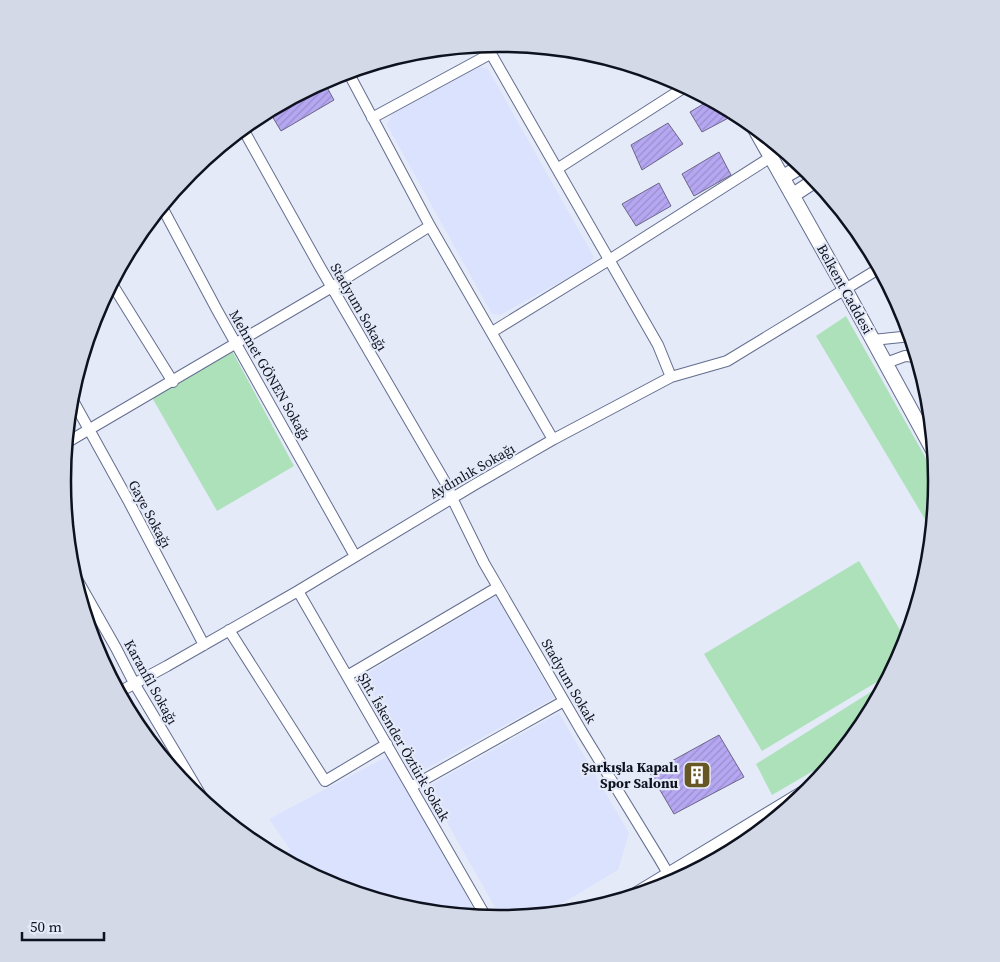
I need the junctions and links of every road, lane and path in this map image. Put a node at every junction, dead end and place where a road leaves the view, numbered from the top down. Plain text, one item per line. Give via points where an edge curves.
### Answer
1 (490, 52) edge
2 (482, 53) edge
3 (352, 79) edge
4 (677, 91) edge
5 (372, 118) junction
6 (247, 136) edge
7 (764, 143) edge
8 (772, 157) junction
9 (556, 169) junction
10 (795, 170) edge
11 (783, 177) junction
12 (809, 184) edge
13 (793, 194) junction
14 (165, 213) edge
15 (430, 226) junction
16 (609, 260) junction
17 (874, 272) edge
18 (332, 287) junction
19 (845, 289) junction
20 (116, 291) edge
21 (492, 332) junction
22 (904, 337) edge
23 (873, 340) junction
24 (237, 344) junction
25 (910, 356) edge
26 (886, 363) junction
27 (671, 377) junction
28 (173, 382) junction
29 (78, 410) edge
30 (925, 428) edge
31 (89, 431) junction
32 (554, 439) junction
33 (73, 440) edge
34 (452, 498) junction
35 (355, 556) junction
36 (498, 587) junction
37 (298, 591) junction
38 (88, 599) edge
39 (228, 630) junction
40 (204, 645) junction
41 (347, 676) junction
42 (134, 683) junction
43 (125, 688) edge
44 (564, 701) junction
45 (387, 744) junction
46 (190, 776) edge
47 (411, 787) junction
48 (765, 818) edge
49 (698, 860) edge
50 (669, 875) edge
51 (482, 909) edge

1 - 9 street
2 - 5 street
3 - 5 street
4 - 9 street
5 - 15 street
6 - 18 street, Stadyum Sokağı
7 - 8 street, Belkent Caddesi
8 - 11 street, Belkent Caddesi
8 - 16 street
9 - 16 street
10 - 11 street
11 - 13 street, Belkent Caddesi
12 - 13 street
13 - 19 street, Belkent Caddesi
14 - 24 street, Mehmet GÖNEN Sokağı
15 - 18 street
15 - 21 street
16 - 21 street
16 - 27 street via 658,345
17 - 19 street, Aydınlık Sokağı
18 - 24 street
18 - 34 street, Stadyum Sokağı
19 - 23 street, Belkent Caddesi
19 - 27 street, Aydınlık Sokağı via 727,361
20 - 28 street
21 - 32 street
22 - 23 street
23 - 26 street, Belkent Caddesi
24 - 28 street
24 - 35 street, Mehmet GÖNEN Sokağı
25 - 26 street
26 - 30 street, Belkent Caddesi
27 - 32 street, Aydınlık Sokağı
28 - 31 street
29 - 31 street, Gaye Sokağı
31 - 33 street
31 - 40 street, Gaye Sokağı
32 - 34 street, Aydınlık Sokağı
34 - 35 street, Aydınlık Sokağı
34 - 36 street, Stadyum Sokak
35 - 37 street, Aydınlık Sokağı
36 - 41 street
36 - 44 street, Stadyum Sokak
37 - 39 street, Aydınlık Sokağı
37 - 41 street, Şht. İskender Öztürk Sokak
38 - 42 street, Karanfil Sokağı
39 - 40 street, Aydınlık Sokağı
39 - 45 street via 325,781
40 - 42 street, Aydınlık Sokağı
41 - 45 street, Şht. İskender Öztürk Sokak
42 - 43 street, Aydınlık Sokağı
42 - 46 street, Karanfil Sokağı
44 - 47 street
44 - 50 street, Stadyum Sokak
45 - 47 street, Şht. İskender Öztürk Sokak
47 - 51 street, Şht. İskender Öztürk Sokak
48 - 49 street

